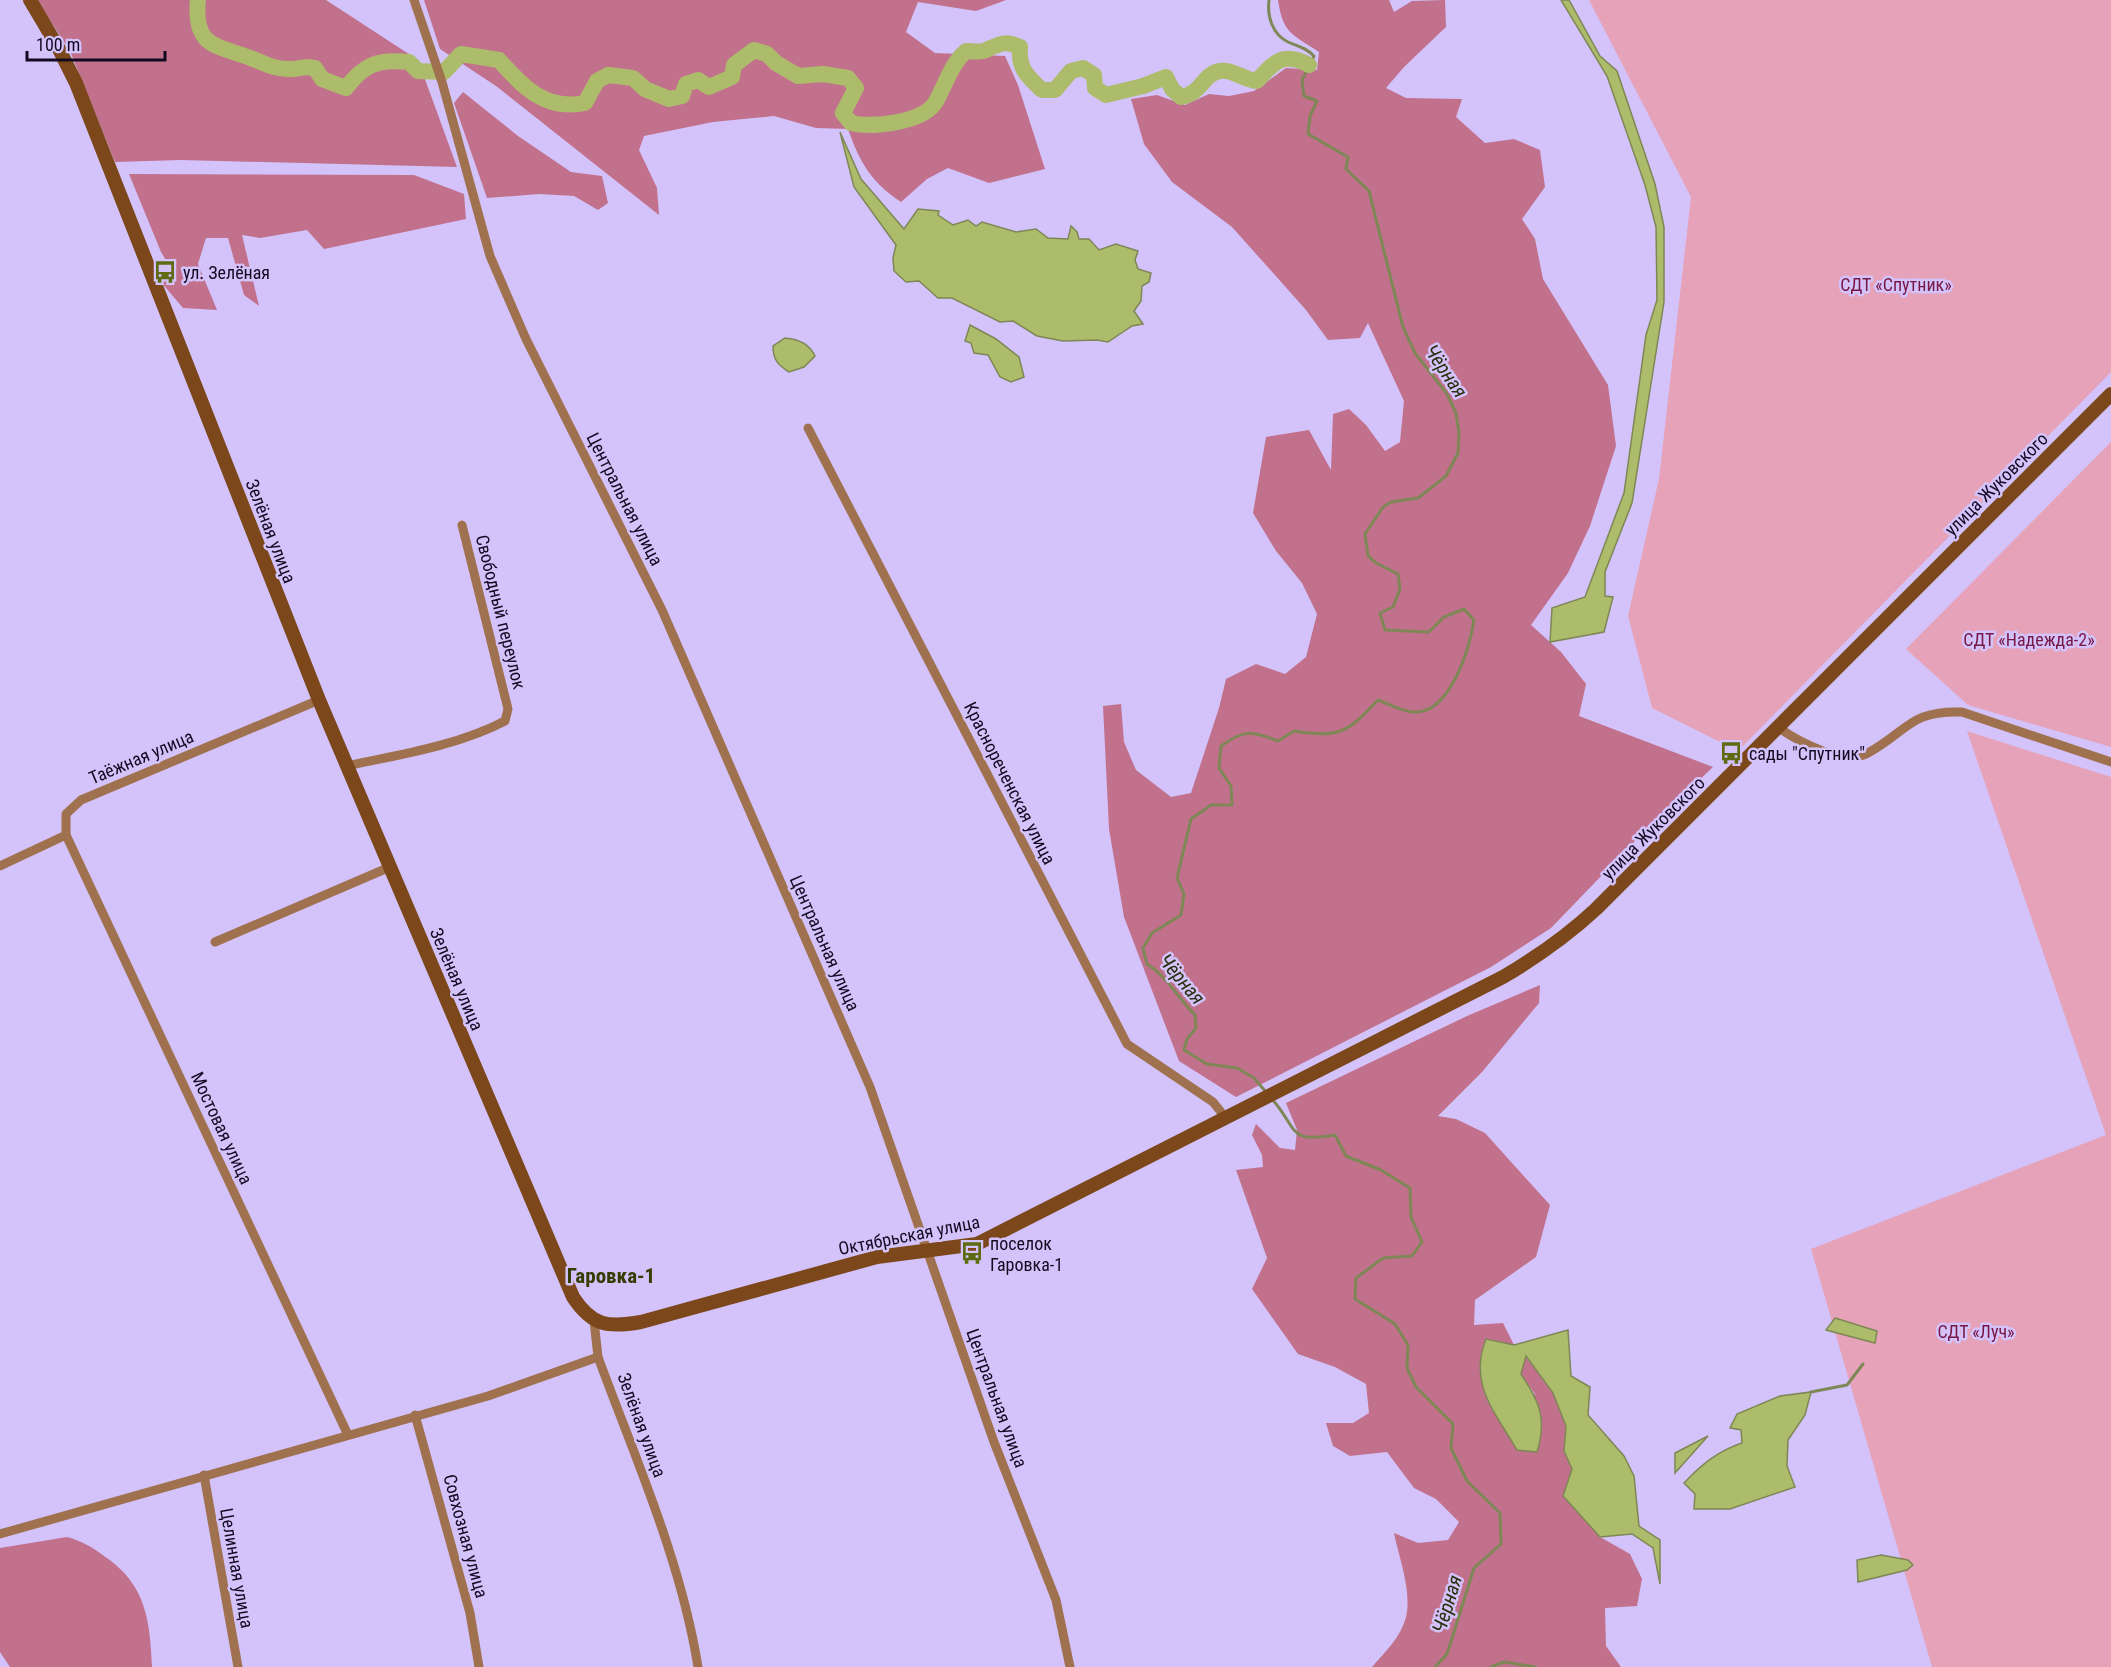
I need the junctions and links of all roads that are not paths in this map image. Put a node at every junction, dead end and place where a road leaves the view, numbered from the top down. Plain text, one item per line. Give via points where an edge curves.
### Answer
1 (30, 0) edge
2 (414, 0) edge
3 (2111, 394) edge
4 (808, 428) dead end
5 (462, 525) dead end
6 (319, 700) junction
7 (1779, 728) junction
8 (2111, 762) edge
9 (346, 766) junction
10 (66, 835) junction
11 (0, 866) edge
12 (390, 867) junction
13 (215, 942) dead end
14 (1243, 1108) joint
15 (1225, 1117) junction
16 (926, 1251) junction
17 (594, 1321) junction
18 (598, 1357) junction
19 (415, 1415) junction
20 (348, 1435) junction
21 (204, 1475) junction
22 (0, 1534) edge
23 (238, 1667) edge
24 (479, 1667) edge
25 (698, 1667) edge
26 (1070, 1667) edge

1 - 6 main road, Зелёная улица via 76,83
2 - 16 street, Центральная улица via 442,82 490,256 526,339 662,610 870,1087
3 - 7 main road, улица Жуковского
4 - 15 street, Краснореченская улица via 1127,1044 1213,1102
5 - 9 street, Свободный переулок via 508,709 505,721 417,751
6 - 9 main road, Зелёная улица
6 - 10 street, Таёжная улица via 81,800 66,814
7 - 8 street via 1806,746 1855,756 1869,752 1923,715 1962,712
7 - 14 main road, улица Жуковского via 1564,938 1503,977
9 - 12 main road, Зелёная улица
10 - 11 street
10 - 20 street, Мостовая улица
12 - 13 street
12 - 17 main road, Зелёная улица via 573,1297 583,1313
14 - 15 main road, Октябрьская улица
15 - 16 main road, Октябрьская улица via 977,1244
16 - 17 main road, Октябрьская улица via 877,1257 641,1322 621,1326
16 - 26 street, Центральная улица via 993,1442 1056,1600
17 - 18 street, Зелёная улица
18 - 19 street via 520,1386
18 - 25 street, Зелёная улица via 675,1570
19 - 20 street
19 - 24 street, Совхозная улица via 470,1613
20 - 21 street
21 - 22 street
21 - 23 street, Целинная улица

